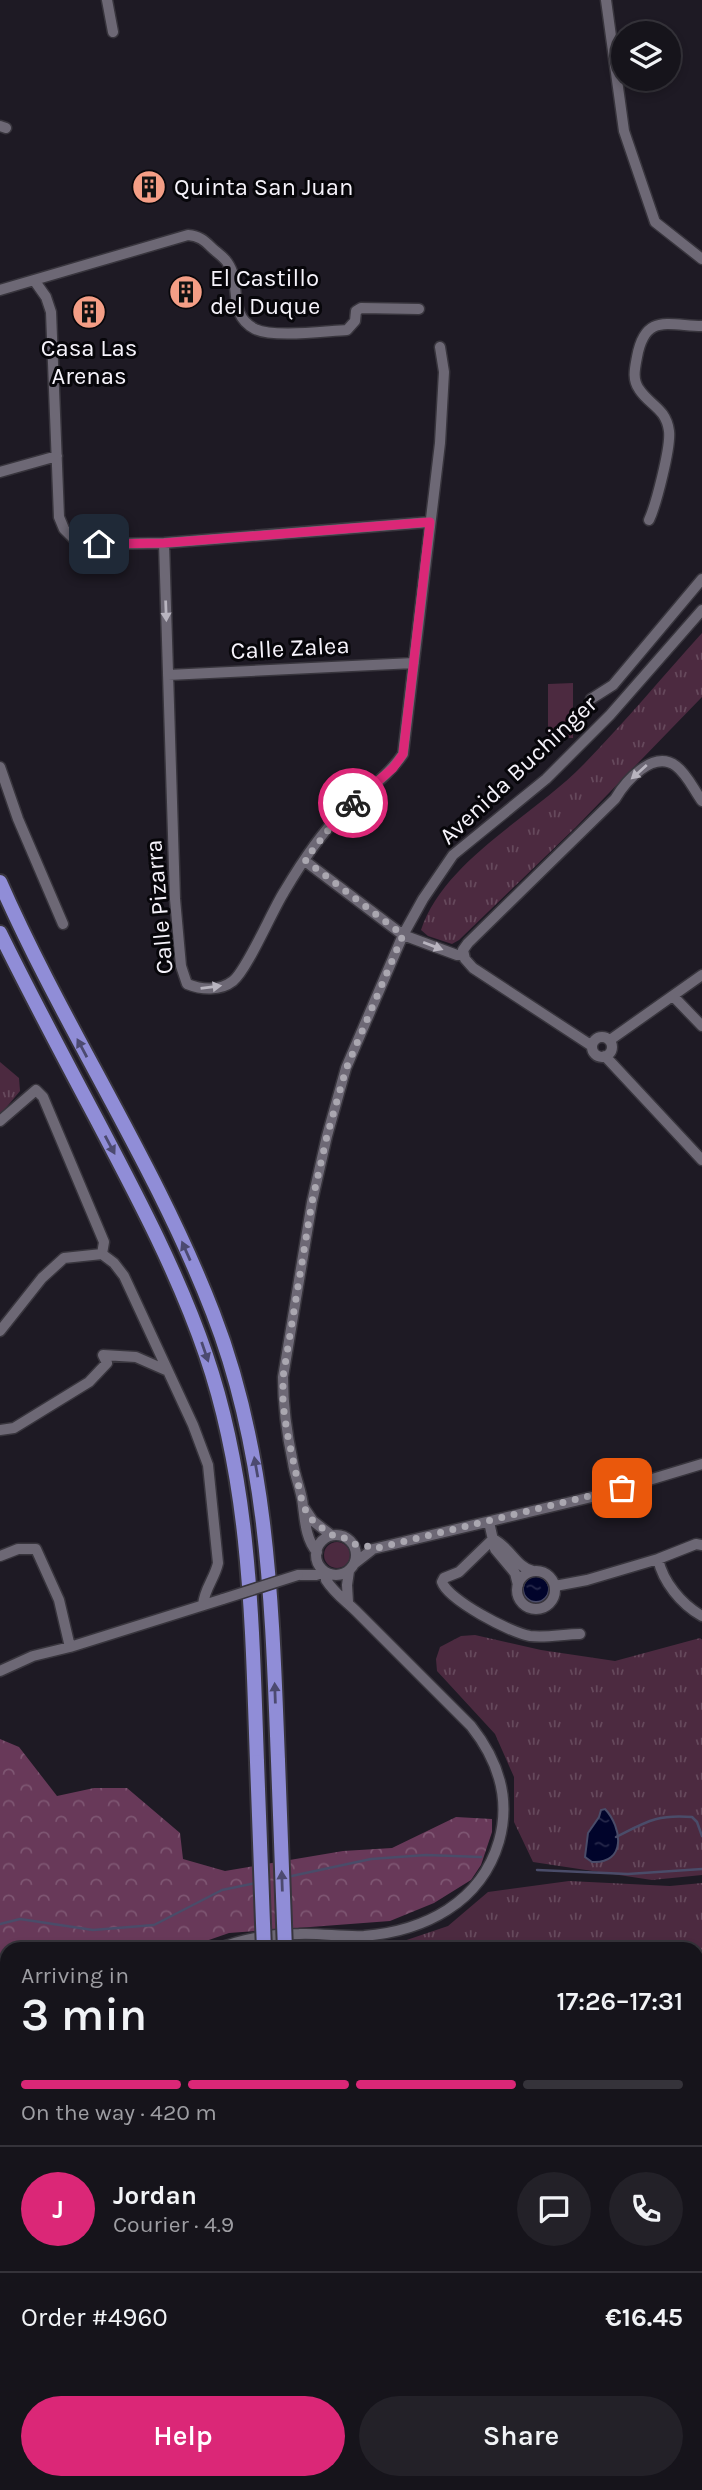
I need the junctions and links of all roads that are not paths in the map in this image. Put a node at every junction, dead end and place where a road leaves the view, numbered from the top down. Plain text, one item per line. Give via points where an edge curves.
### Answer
1 (107, 0) edge
2 (606, 0) edge
3 (113, 32) dead end
4 (702, 259) edge
5 (34, 280) junction
6 (0, 290) edge
7 (418, 309) dead end
8 (702, 326) edge
9 (440, 347) dead end
10 (57, 456) junction
11 (0, 472) edge
12 (649, 520) dead end
13 (430, 522) junction
14 (164, 543) junction
15 (702, 579) edge
16 (702, 610) edge
17 (414, 663) junction
18 (168, 675) junction
19 (591, 699) dead end
20 (0, 767) edge
21 (702, 801) edge
22 (305, 860) junction
23 (0, 882) edge
24 (63, 924) dead end
25 (0, 933) edge
26 (403, 935) junction
27 (464, 955) junction
28 (702, 975) edge
29 (673, 996) junction
30 (702, 1026) edge
31 (610, 1040) junction
32 (592, 1046) junction
33 (606, 1056) junction
34 (0, 1121) edge
35 (702, 1160) edge
36 (102, 1254) junction
37 (0, 1331) edge
38 (168, 1371) junction
39 (0, 1430) edge
40 (702, 1464) edge
41 (303, 1506) junction
42 (489, 1522) junction
43 (331, 1535) junction
44 (493, 1539) junction
45 (353, 1544) junction
46 (702, 1545) edge
47 (373, 1549) junction
48 (316, 1553) junction
49 (0, 1556) edge
50 (658, 1559) junction
51 (352, 1567) junction
52 (533, 1571) junction
53 (326, 1573) junction
54 (298, 1575) junction
55 (518, 1585) junction
56 (555, 1586) junction
57 (348, 1602) junction
58 (203, 1605) junction
59 (702, 1616) edge
60 (580, 1634) dead end
61 (70, 1647) junction
62 (0, 1671) edge
63 (236, 1942) edge
64 (264, 1942) edge
65 (285, 1942) edge

1 - 3 street
2 - 4 street via 624,131 655,222
5 - 6 street
5 - 7 street via 195,236 227,262 236,308 257,330 347,330 361,308
5 - 10 street via 51,312
8 - 12 street via 655,326 641,337 636,383 659,407 669,429
9 - 13 street, Calle Pizarra via 444,372 440,443
10 - 11 street
10 - 14 street via 59,517 75,540
13 - 14 street
13 - 17 street, Calle Pizarra
14 -> 18 street, Calle Pizarra
15 - 19 street via 613,685
16 - 26 street, Avenida Buchinger via 610,715 546,779 453,855
17 - 18 street, Calle Zalea
17 - 22 street, Calle Pizarra via 403,754 340,815
18 -> 22 street, Calle Pizarra via 175,899 187,984 217,988 234,980
20 - 24 street via 27,844
21 -> 27 street via 677,766 664,761 642,768 468,943
22 - 26 street
65 -> 23 highway, bridge via 272,1601 251,1440 214,1315 177,1231
25 -> 64 highway, bridge via 146,1212 206,1356 230,1444 250,1590
26 -> 27 street
26 - 41 street, Avenida Buchinger via 346,1069 312,1202 293,1310 283,1404
27 - 32 street via 467,964
28 - 29 street
29 - 30 street
29 - 31 street
31 - 32 street via 599,1037
31 - 33 street via 612,1047
32 - 33 street via 598,1056
33 - 35 street
34 - 36 street via 36,1090 43,1097 104,1242
36 - 37 street via 64,1258
36 - 38 street via 124,1276
38 - 39 street via 135,1357 103,1355 107,1363 89,1382 14,1428
38 - 58 street via 211,1479 218,1563
40 - 42 street
41 - 43 street, Avenida Buchinger
41 - 48 street, Avenida Buchinger
42 - 44 street
42 - 47 street
43 - 45 street via 346,1537
43 - 48 street via 320,1542
44 - 52 street
44 - 55 street
44 - 60 street via 459,1572 444,1578 445,1588 516,1633
45 - 47 street
45 - 51 street via 357,1553
46 - 50 street
47 - 51 street
48 - 53 street via 318,1565
48 - 54 street
49 - 61 street via 36,1549 59,1600
50 - 56 street
50 - 59 street via 676,1593
51 - 53 street via 340,1575
51 - 57 street via 346,1585
52 - 55 street
52 - 56 street via 548,1575
53 - 54 street
53 - 57 street via 329,1586
54 - 58 street, bridge
55 - 56 street via 521,1600 534,1608 549,1604
57 - 63 street via 486,1745 504,1797 496,1853 468,1894 437,1917 374,1935 272,1936
58 - 61 street
61 - 62 street

